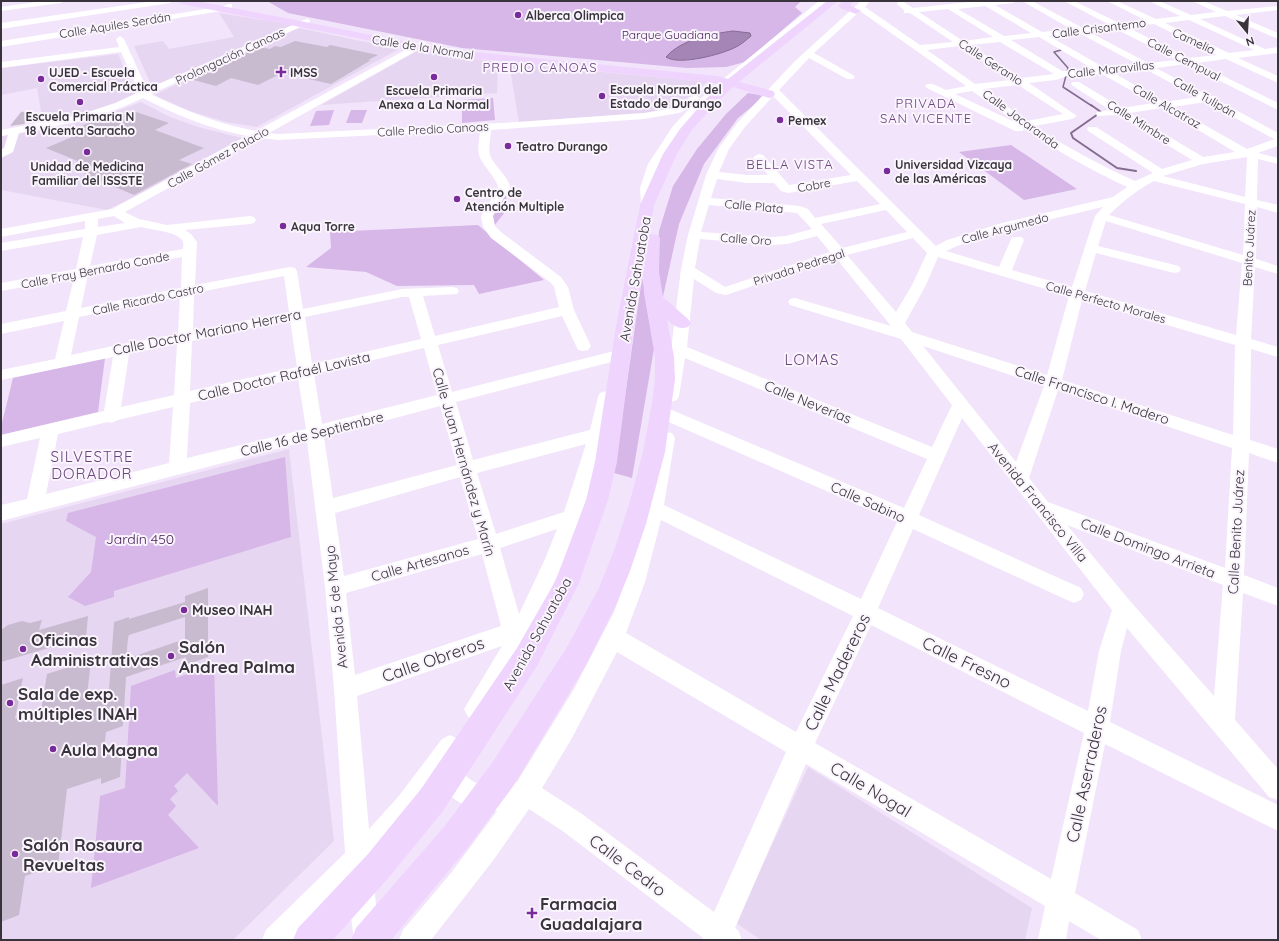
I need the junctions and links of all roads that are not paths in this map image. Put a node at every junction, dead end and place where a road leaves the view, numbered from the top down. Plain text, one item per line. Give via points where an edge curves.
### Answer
1 (9, 1) edge
2 (61, 1) edge
3 (170, 1) edge
4 (185, 1) edge
5 (200, 1) edge
6 (824, 1) edge
7 (833, 1) edge
8 (841, 1) edge
9 (849, 1) edge
10 (1014, 1) edge
11 (1026, 1) edge
12 (1068, 1) edge
13 (1111, 1) edge
14 (1153, 1) edge
15 (1196, 1) edge
16 (985, 2) edge
17 (1246, 3) dead end
18 (901, 4) dead end
19 (17, 7) junction
20 (950, 7) junction
21 (225, 8) junction
22 (1278, 8) edge
23 (1, 9) edge
24 (858, 9) edge
25 (1263, 10) junction
26 (911, 11) junction
27 (896, 12) dead end
28 (823, 14) junction
29 (877, 14) junction
30 (1227, 14) junction
31 (1278, 16) edge
32 (1190, 18) junction
33 (36, 21) junction
34 (1154, 22) junction
35 (302, 23) junction
36 (114, 25) junction
37 (1, 26) edge
38 (1117, 26) junction
39 (1081, 30) junction
40 (55, 35) junction
41 (1042, 35) junction
42 (1278, 36) edge
43 (1002, 39) junction
44 (1, 44) edge
45 (963, 44) junction
46 (419, 46) junction
47 (920, 48) junction
48 (124, 49) junction
49 (1278, 50) edge
50 (1265, 52) junction
51 (808, 53) junction
52 (1227, 56) junction
53 (1278, 57) edge
54 (1188, 61) junction
55 (1, 65) edge
56 (746, 65) junction
57 (1148, 66) junction
58 (1106, 71) junction
59 (1060, 75) junction
60 (718, 77) junction
61 (850, 77) dead end
62 (1278, 80) edge
63 (1020, 82) junction
64 (1076, 84) dead end
65 (930, 86) dead end
66 (976, 87) junction
67 (1278, 89) edge
68 (773, 93) junction
69 (945, 93) junction
70 (1250, 93) junction
71 (145, 95) junction
72 (1208, 99) junction
73 (788, 105) junction
74 (1165, 105) junction
75 (758, 106) junction
76 (1278, 107) edge
77 (1122, 111) junction
78 (1101, 114) dead end
79 (644, 116) junction
80 (1027, 124) junction
81 (1014, 126) junction
82 (486, 127) junction
83 (677, 128) junction
84 (1092, 129) dead end
85 (14, 131) junction
86 (1, 133) edge
87 (258, 135) junction
88 (1278, 137) edge
89 (1278, 142) edge
90 (1058, 147) junction
91 (1249, 154) junction
92 (1, 155) edge
93 (759, 157) dead end
94 (1201, 161) junction
95 (1278, 161) edge
96 (712, 175) junction
97 (1157, 175) junction
98 (858, 176) junction
99 (664, 178) junction
100 (777, 179) junction
101 (1135, 186) junction
102 (1117, 200) junction
103 (703, 201) junction
104 (1251, 202) junction
105 (648, 205) junction
106 (888, 206) junction
107 (1278, 209) edge
108 (116, 212) junction
109 (1101, 216) junction
110 (92, 217) junction
111 (250, 220) dead end
112 (812, 222) junction
113 (139, 224) junction
114 (166, 228) junction
115 (91, 232) junction
116 (1, 233) edge
117 (915, 234) junction
118 (694, 235) junction
119 (1017, 240) dead end
120 (1, 247) edge
121 (1092, 248) junction
122 (189, 252) junction
123 (934, 252) junction
124 (839, 253) junction
125 (1249, 261) junction
126 (688, 269) junction
127 (1174, 269) dead end
128 (1278, 270) edge
129 (82, 272) junction
130 (1004, 272) junction
131 (291, 276) joint
132 (1, 287) edge
133 (188, 291) junction
134 (452, 291) dead end
135 (1077, 293) junction
136 (414, 294) junction
137 (654, 299) junction
138 (795, 302) dead end
139 (567, 310) junction
140 (73, 314) junction
141 (296, 314) junction
142 (682, 323) junction
143 (1, 329) edge
144 (902, 329) junction
145 (185, 336) junction
146 (1243, 342) junction
147 (429, 343) junction
148 (583, 346) dead end
149 (122, 349) junction
150 (1278, 352) edge
151 (617, 355) junction
152 (670, 356) junction
153 (62, 362) junction
154 (306, 371) junction
155 (2, 377) edge
156 (1052, 382) junction
157 (182, 400) junction
158 (447, 400) junction
159 (960, 405) junction
160 (665, 413) junction
161 (111, 416) junction
162 (50, 430) junction
163 (315, 433) junction
164 (599, 434) junction
165 (1, 441) edge
166 (1241, 444) junction
167 (937, 456) junction
168 (1278, 456) edge
169 (178, 468) junction
170 (466, 468) junction
171 (1019, 479) junction
172 (35, 504) junction
173 (1041, 507) junction
174 (324, 508) junction
175 (655, 509) junction
176 (1, 513) edge
177 (574, 516) junction
178 (909, 519) junction
179 (489, 544) junction
180 (1234, 581) junction
181 (335, 587) junction
182 (1074, 594) dead end
183 (1278, 597) edge
184 (1123, 608) junction
185 (866, 612) junction
186 (517, 631) junction
187 (614, 638) junction
188 (345, 689) junction
189 (1223, 723) junction
190 (1097, 727) junction
191 (801, 747) junction
192 (442, 759) junction
193 (1278, 788) edge
194 (526, 792) junction
195 (1278, 818) edge
196 (359, 858) junction
197 (1059, 900) junction
198 (721, 938) edge
199 (276, 940) edge
200 (310, 940) edge
201 (368, 940) edge
202 (414, 940) edge
203 (1052, 940) edge
204 (1128, 940) edge

1 - 19 street
2 - 19 street
3 - 33 street
4 - 5 main road
4 - 21 main road
5 - 21 main road
6 - 56 street
7 - 28 main road, Avenida Sahuatoba
8 - 28 main road, Avenida Sahuatoba
9 - 24 main road via 843,6
10 - 16 street
11 - 39 street, Calle Tulipán
12 - 38 street, Calle Cempual
13 - 34 street, Camelia
14 - 32 street
15 - 30 street
16 - 20 street
16 - 41 street, Calle Alcatraz
17 - 25 street
18 - 26 street, Calle Geranio
19 - 23 street
19 - 33 street
20 - 26 street
20 - 43 street
21 - 35 main road, Calle de la Normal
21 - 36 street, Calle Aquiles Serdán
22 - 25 street, Calle Crisantemo
24 - 29 street
24 - 29 street, Calle Jacaranda
24 - 51 street, Avenida Sahuatoba
25 - 30 street, Calle Crisantemo
25 - 31 street
26 - 27 street
26 - 45 street, Calle Geranio
28 - 99 main road, Avenida Sahuatoba via 720,102 692,134
29 - 47 street, Calle Jacaranda
30 - 32 street, Calle Crisantemo
30 - 42 street
32 - 34 street, Calle Crisantemo
32 - 50 street
33 - 37 street
33 - 40 street
34 - 38 street, Calle Crisantemo
34 - 52 street, Camelia
35 - 46 main road, Calle de la Normal
35 - 71 street, Prolongación Canoas
36 - 40 street, Calle Aquiles Serdán
36 - 48 street
38 - 39 street, Calle Crisantemo
38 - 54 street, Calle Cempual
39 - 41 street, Calle Crisantemo
39 - 57 street, Calle Tulipán
40 - 44 street, Calle Aquiles Serdán
41 - 43 street, Calle Crisantemo
41 - 58 street, Calle Alcatraz
43 - 45 street, Calle Crisantemo
43 - 59 street
45 - 47 street, Calle Crisantemo
45 - 63 street, Calle Geranio
46 - 60 main road, Calle de la Normal
46 - 87 street, Calle Gómez Palacio
47 - 66 street, Calle Jacaranda
48 - 55 street
48 - 71 street
49 - 50 street, Calle Maravillas
50 - 52 street, Calle Maravillas
50 - 53 street
51 - 61 street
51 - 68 street, Avenida Sahuatoba
52 - 54 street, Calle Maravillas
52 - 62 street, Camelia
54 - 57 street, Calle Maravillas
54 - 70 street, Calle Cempual
56 - 60 street
56 - 60 main road
57 - 58 street, Calle Maravillas
57 - 72 street, Calle Tulipán
58 - 59 street, Calle Maravillas
58 - 74 street, Calle Alcatraz
59 - 63 street, Calle Maravillas
60 - 68 main road, Calle de la Normal
60 - 79 street, Calle Predio Canoas via 679,110
60 - 83 street via 695,109
63 - 66 street, Calle Maravillas
63 - 80 street, Calle Geranio via 1072,116
64 - 77 street, Calle Mimbre
65 - 69 street
66 - 69 street, Calle Maravillas
66 - 80 street, Calle Jacaranda
67 - 70 street
68 - 73 street
68 - 75 street, Avenida Sahuatoba
69 - 81 street
70 - 72 street
70 - 76 street, Calle Cempual
71 - 85 street, Prolongación Canoas via 81,118
71 - 87 street, Calle Predio Canoas via 197,119
72 - 74 street
72 - 88 street, Calle Tulipán
73 - 75 street
73 - 98 street
74 - 77 street
74 - 91 street, Calle Alcatraz
75 - 96 street, Avenida Sahuatoba via 724,150
77 - 78 street
77 - 94 street, Calle Mimbre
79 - 82 street, Calle Predio Canoas
79 - 83 street via 670,120
80 - 81 street
80 - 90 street, Calle Jacaranda
81 - 90 street
82 - 87 street, Calle Predio Canoas via 278,137
82 - 139 street via 484,154 504,184 487,216 489,227 556,280 561,287
83 - 105 street via 654,164 646,188
84 - 97 street
85 - 86 street, Prolongación Canoas
85 - 92 street via 9,150
87 - 108 street, Calle Gómez Palacio
89 - 91 street
90 - 101 street, Calle Jacaranda
91 - 94 street
91 - 95 street
91 - 104 street, Benito Juárez
93 - 100 street, Cobre
94 - 97 street
96 - 100 street
96 - 103 street, Avenida Sahuatoba
97 - 101 street
97 - 104 street
98 - 100 street, Cobre via 792,189 785,188
98 - 106 street
99 - 105 main road, Avenida Sahuatoba
99 - 137 main road, Avenida Sahuatoba via 652,236 650,267
101 - 102 street
102 - 109 street
102 - 123 street, Calle Argumedo via 1006,226 952,243
103 - 112 street, Calle Plata via 800,210
103 - 118 street, Avenida Sahuatoba
104 - 107 street
104 - 125 street, Benito Juárez
105 - 151 main road, Avenida Sahuatoba
106 - 112 street, Calle Plata
106 - 117 street
108 - 110 street, Calle Gómez Palacio
108 - 113 street via 124,219
109 - 121 street
109 - 125 street
110 - 115 street
110 - 116 street, Calle Gómez Palacio
111 - 114 street
112 - 118 street, Calle Oro via 787,240
112 - 124 street, Avenida Francisco Villa
113 - 114 street
113 - 115 street
114 - 122 street via 189,237
115 - 120 street
115 - 129 street
117 - 123 street
117 - 124 street, Privada Pedregal
118 - 126 street, Avenida Sahuatoba
119 - 130 street
121 - 127 street
121 - 135 street
122 - 129 street, Calle Fray Bernardo Conde
122 - 133 street
123 - 130 street, Calle Perfecto Morales
123 - 144 street
124 - 126 street, Privada Pedregal via 726,290 721,290
124 - 144 street, Avenida Francisco Villa
125 - 128 street
125 - 146 street, Benito Juárez
126 - 142 street, Avenida Sahuatoba
129 - 132 street, Calle Fray Bernardo Conde
129 - 140 street
130 - 135 street, Calle Perfecto Morales
131 - 133 street, Calle Ricardo Castro via 290,271
131 - 141 street, Avenida 5 de Mayo
133 - 140 street, Calle Ricardo Castro
133 - 145 street
134 - 136 street, Calle Doctor Mariano Herrera
135 - 146 street, Calle Perfecto Morales
135 - 156 street
136 - 141 street, Calle Doctor Mariano Herrera via 402,293
136 - 147 street, Calle Juan Hernández y Marín
137 - 142 main road
137 - 152 main road, Avenida Sahuatoba
138 - 144 street, Calle Francisco I. Madero
139 - 147 street, Calle Doctor Rafaél Lavista
139 - 148 street
140 - 143 street, Calle Ricardo Castro
140 - 153 street
141 - 145 street, Calle Doctor Mariano Herrera
141 - 154 street, Avenida 5 de Mayo
142 - 152 street, Avenida Sahuatoba
144 - 156 street, Calle Francisco I. Madero
144 - 159 street, Avenida Francisco Villa
145 - 149 street, Calle Doctor Mariano Herrera
145 - 157 street
146 - 150 street, Calle Perfecto Morales
146 - 166 street, Calle Benito Juárez
147 - 154 street, Calle Doctor Rafaél Lavista
147 - 158 street, Calle Juan Hernández y Marín
149 - 153 street, Calle Doctor Mariano Herrera
149 - 161 street
151 - 158 street, Calle 16 de Septiembre
151 - 164 street, Avenida Sahuatoba
151 - 200 main road, Avenida Sahuatoba via 606,462 596,500 567,583 527,657 432,800 379,865
152 - 160 street, Avenida Sahuatoba
152 - 167 street, Calle Neverías
153 - 155 street, Calle Doctor Mariano Herrera
154 - 157 street, Calle Doctor Rafaél Lavista
154 - 163 street, Avenida 5 de Mayo
156 - 166 street, Calle Francisco I. Madero
156 - 171 street
157 - 161 street, Calle Doctor Rafaél Lavista
157 - 169 street
158 - 163 street, Calle 16 de Septiembre
158 - 170 street, Calle Juan Hernández y Marín
159 - 167 street, Calle Madereros
159 - 171 street, Avenida Francisco Villa
160 - 175 street, Avenida Sahuatoba
160 - 178 street, Calle Sabino
160 - 201 main road, Avenida Sahuatoba via 642,499 618,572 568,671 502,775 454,838
161 - 162 street, Calle Doctor Rafaél Lavista
162 - 165 street, Calle Doctor Rafaél Lavista
162 - 172 street
163 - 169 street, Calle 16 de Septiembre
163 - 174 street, Avenida 5 de Mayo
164 - 170 street
164 - 177 street, Avenida Sahuatoba
166 - 168 street, Calle Francisco I. Madero
166 - 180 street, Calle Benito Juárez
167 - 178 street, Calle Madereros
169 - 172 street, Calle 16 de Septiembre
170 - 174 street
170 - 179 street, Calle Juan Hernández y Marín
171 - 173 street, Avenida Francisco Villa
172 - 176 street, Calle 16 de Septiembre
173 - 180 street, Calle Domingo Arrieta
173 - 184 street, Avenida Francisco Villa
174 - 181 street, Avenida 5 de Mayo
175 - 185 street, Calle Fresno
175 - 187 street, Avenida Sahuatoba via 635,583
177 - 179 street, Calle Artesanos
177 - 186 street, Avenida Sahuatoba via 539,594
178 - 182 street, Calle Sabino
178 - 185 street, Calle Madereros
179 - 181 street, Calle Artesanos
179 - 186 street, Calle Juan Hernández y Marín
180 - 183 street, Calle Domingo Arrieta
180 - 189 street, Calle Benito Juárez
181 - 188 street, Avenida 5 de Mayo
184 - 189 street, Avenida Francisco Villa
184 - 190 street, Calle Aserraderos via 1116,626
185 - 190 street, Calle Fresno
185 - 191 street, Calle Madereros
186 - 188 street, Calle Obreros
186 - 192 street, Avenida Sahuatoba via 498,675
187 - 191 street, Calle Nogal
187 - 194 street, Avenida Sahuatoba
188 - 196 street, Avenida 5 de Mayo
189 - 193 street, Avenida Francisco Villa
190 - 195 street, Calle Fresno
190 - 197 street, Calle Aserraderos
191 - 197 street, Calle Nogal
191 - 198 street, Calle Madereros
192 - 194 street via 448,774 456,784 464,792 480,799 508,798
192 - 196 street, Avenida Sahuatoba via 407,806
194 - 198 street, Calle Cedro via 573,823
194 - 202 street, Avenida Sahuatoba via 480,858
196 - 199 street, Avenida Sahuatoba
196 - 201 street, Avenida 5 de Mayo via 362,905
197 - 203 street, Calle Aserraderos
197 - 204 street, Calle Nogal

